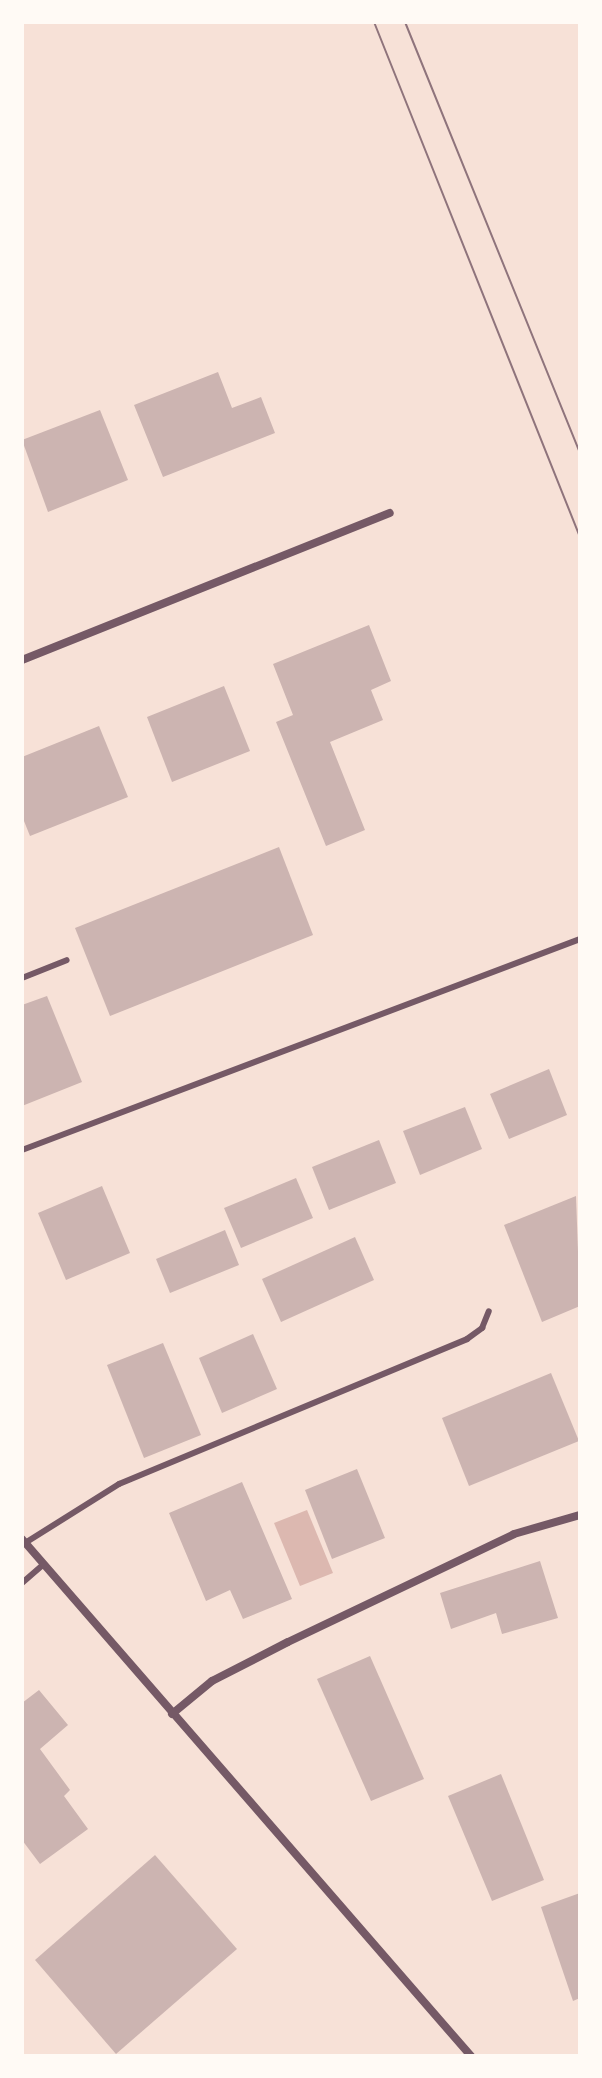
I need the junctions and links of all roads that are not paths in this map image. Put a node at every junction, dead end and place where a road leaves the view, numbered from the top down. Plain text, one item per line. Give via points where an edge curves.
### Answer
1 (390, 513) dead end
2 (22, 660) edge
3 (580, 939) edge
4 (67, 960) dead end
5 (22, 978) edge
6 (22, 1150) edge
7 (489, 1311) dead end
8 (580, 1515) edge
9 (24, 1541) edge
10 (44, 1564) junction
11 (22, 1583) edge
12 (172, 1714) junction
13 (471, 2056) edge

1 - 2 street
3 - 6 lane
4 - 5 lane
7 - 9 lane via 482,1328 467,1339 119,1484
8 - 12 street via 514,1534 328,1622 212,1681
9 - 10 street
10 - 11 lane
10 - 12 street
12 - 13 street

